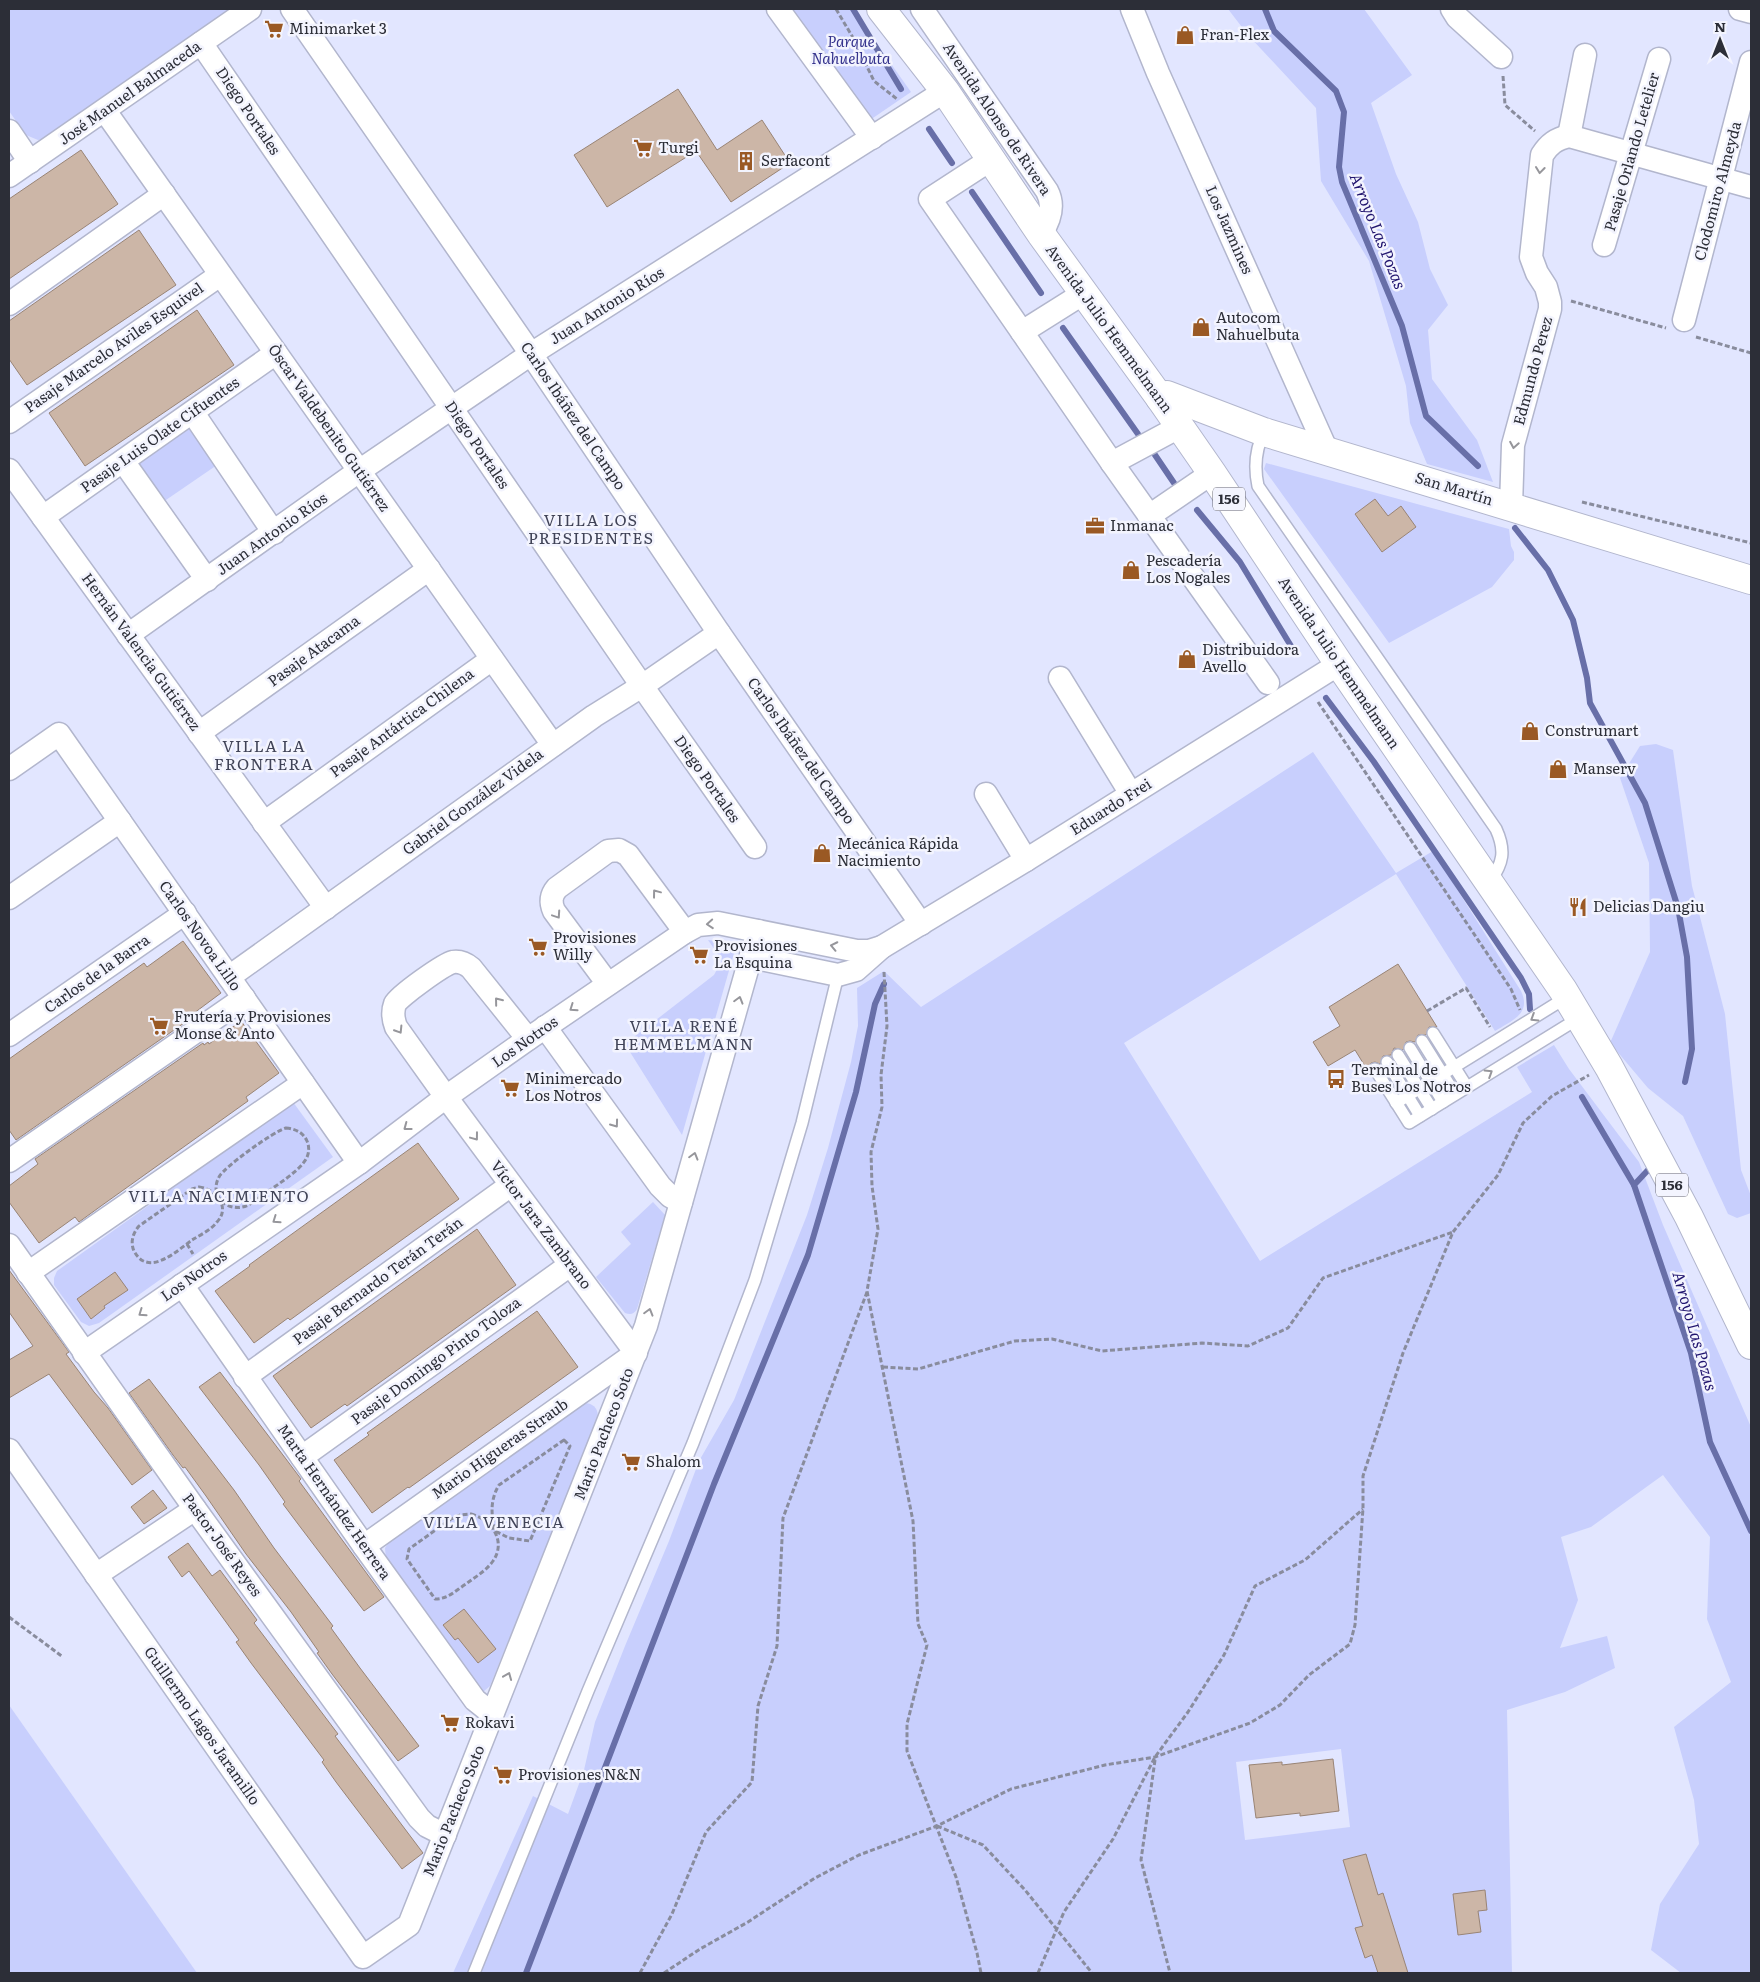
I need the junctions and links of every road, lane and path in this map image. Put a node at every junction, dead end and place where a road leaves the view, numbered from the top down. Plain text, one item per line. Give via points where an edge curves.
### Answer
1 (250, 9) edge
2 (292, 9) edge
3 (778, 9) edge
4 (836, 9) edge
5 (881, 9) edge
6 (922, 9) edge
7 (1132, 9) edge
8 (1452, 9) edge
9 (1740, 9) edge
10 (1751, 12) edge
11 (201, 43) junction
12 (1585, 55) dead end
13 (1502, 57) joint
14 (1659, 59) dead end
15 (1751, 62) edge
16 (945, 91) junction
17 (105, 111) junction
18 (913, 112) junction
19 (9, 131) edge
20 (872, 138) junction
21 (1560, 140) junction
22 (1632, 154) junction
23 (990, 160) junction
24 (30, 162) junction
25 (9, 176) edge
26 (1721, 179) junction
27 (1751, 187) edge
28 (164, 194) junction
29 (1041, 234) junction
30 (1604, 245) dead end
31 (220, 275) junction
32 (1084, 293) junction
33 (1549, 294) junction
34 (9, 304) edge
35 (1681, 328) junction
36 (1022, 332) junction
37 (276, 353) junction
38 (1751, 353) edge
39 (532, 354) junction
40 (1160, 398) junction
41 (452, 408) junction
42 (193, 413) junction
43 (9, 422) edge
44 (1179, 427) junction
45 (1264, 432) junction
46 (1327, 451) junction
47 (123, 461) junction
48 (1112, 463) junction
49 (9, 470) edge
50 (359, 472) junction
51 (1212, 473) junction
52 (1579, 501) dead end
53 (1511, 506) junction
54 (1149, 516) junction
55 (43, 517) junction
56 (274, 532) junction
57 (1751, 543) edge
58 (428, 569) junction
59 (207, 580) junction
60 (1751, 580) edge
61 (719, 633) junction
62 (128, 635) junction
63 (492, 659) junction
64 (1339, 664) junction
65 (1060, 678) dead end
66 (1268, 682) dead end
67 (1306, 684) junction
68 (642, 686) junction
69 (199, 733) junction
70 (553, 745) junction
71 (9, 769) edge
72 (986, 794) dead end
73 (1131, 794) junction
74 (120, 821) junction
75 (264, 823) junction
76 (755, 847) dead end
77 (1026, 860) junction
78 (1489, 883) junction
79 (9, 898) edge
80 (326, 908) junction
81 (185, 913) junction
82 (921, 924) junction
83 (758, 930) junction
84 (686, 932) junction
85 (882, 947) junction
86 (751, 957) junction
87 (838, 975) junction
88 (229, 977) junction
89 (608, 984) junction
90 (244, 998) junction
91 (1573, 1008) junction
92 (1427, 1011) dead end
93 (1523, 1019) dead end
94 (1493, 1031) dead end
95 (537, 1033) junction
96 (1433, 1033) dead end
97 (9, 1035) edge
98 (1422, 1041) dead end
99 (1410, 1048) dead end
100 (1398, 1055) dead end
101 (1387, 1062) dead end
102 (1454, 1067) junction
103 (1609, 1067) junction
104 (1375, 1069) dead end
105 (1443, 1075) junction
106 (303, 1082) junction
107 (1431, 1082) junction
108 (1466, 1087) junction
109 (1420, 1089) junction
110 (1455, 1094) junction
111 (1408, 1096) junction
112 (446, 1097) junction
113 (1443, 1102) junction
114 (1396, 1103) junction
115 (1432, 1109) junction
116 (1420, 1116) junction
117 (9, 1160) edge
118 (359, 1163) junction
119 (223, 1171) joint
120 (511, 1185) junction
121 (681, 1202) junction
122 (139, 1226) joint
123 (1453, 1232) junction
124 (9, 1245) edge
125 (570, 1265) junction
126 (28, 1273) junction
127 (182, 1285) junction
128 (867, 1291) junction
129 (1751, 1345) edge
130 (84, 1353) junction
131 (636, 1353) junction
132 (883, 1368) junction
133 (245, 1377) junction
134 (9, 1450) edge
135 (302, 1457) junction
136 (1363, 1508) junction
137 (196, 1509) junction
138 (495, 1531) junction
139 (364, 1546) junction
140 (96, 1575) junction
141 (9, 1617) edge
142 (63, 1657) dead end
143 (493, 1712) junction
144 (1156, 1757) junction
145 (937, 1826) junction
146 (445, 1835) junction
147 (409, 1925) joint
148 (1056, 1929) junction
149 (474, 1973) edge
150 (640, 1973) edge
151 (664, 1973) edge
152 (981, 1973) edge
153 (1038, 1973) edge
154 (1092, 1973) edge
155 (1170, 1973) edge

1 - 11 street, José Manuel Balmaceda
2 - 39 street, Carlos Ibáñez del Campo
3 - 20 street
4 - 18 path via 874,81
5 - 16 main road, Avenida Julio Hemmelmann / 156
6 - 29 street, Avenida Alonso de Rivera via 1048,191 1050,216
7 - 46 street, Los Jazmines
8 - 13 street
9 - 10 street
11 - 17 street, José Manuel Balmaceda
11 - 41 street, Diego Portales
12 - 21 street
13 - 21 path via 1505,105
14 - 22 street, Pasaje Orlando Letelier
15 - 26 street, Clodomiro Almeyda
16 - 18 street, Juan Antonio Ríos
16 - 23 main road, Avenida Julio Hemmelmann / 156
17 - 24 street, José Manuel Balmaceda
17 - 28 street, Òscar Valdebenito Gutiérrez
18 - 20 street, Juan Antonio Ríos
19 - 24 street
20 - 39 street, Juan Antonio Ríos
21 - 22 street
21 -> 33 street via 1542,155 1531,248 1533,265
22 - 26 street
22 - 30 street, Pasaje Orlando Letelier
23 - 29 main road, Avenida Julio Hemmelmann / 156
23 - 36 street via 930,200
24 - 25 street, José Manuel Balmaceda
26 - 27 street
26 - 35 street, Clodomiro Almeyda
28 - 31 street, Òscar Valdebenito Gutiérrez
28 - 34 street
29 - 32 main road, Avenida Julio Hemmelmann / 156
31 - 37 street, Òscar Valdebenito Gutiérrez
31 - 43 street, Pasaje Marcelo Aviles Esquivel
32 - 36 street
32 - 40 main road, Avenida Julio Hemmelmann / 156
33 - 35 path
33 -> 53 street, Edmundo Perez via 1550,309 1513,446
35 - 38 path
36 - 48 street
37 - 42 street, Pasaje Luis Olate Cifuentes
37 - 50 street, Òscar Valdebenito Gutiérrez
39 - 41 street, Juan Antonio Ríos
39 - 61 street, Carlos Ibáñez del Campo
40 - 44 main road, Avenida Julio Hemmelmann / 156
40 - 45 main road, San Martín via 1166,395
41 - 50 street, Juan Antonio Ríos
41 - 68 street, Diego Portales
42 - 47 street, Pasaje Luis Olate Cifuentes
42 - 56 street
44 - 48 street
44 - 51 main road, Avenida Julio Hemmelmann / 156
45 - 46 main road, San Martín
45 - 78 lane via 1255,459 1258,486 1496,829 1502,856 1500,867
46 - 53 main road, San Martín
47 - 55 street, Pasaje Luis Olate Cifuentes
47 - 59 street
48 - 54 street
49 - 55 street, Hernán Valencia Gutiérrez
50 - 56 street, Juan Antonio Ríos
50 - 58 street, Òscar Valdebenito Gutiérrez
51 - 54 street
51 - 64 main road, Avenida Julio Hemmelmann / 156
52 - 57 path
53 - 60 main road, San Martín
54 - 66 street
55 - 62 street, Hernán Valencia Gutiérrez
56 - 59 street, Juan Antonio Ríos
58 - 63 street, Òscar Valdebenito Gutiérrez
58 - 69 street, Pasaje Atacama
59 - 62 street, Juan Antonio Ríos
61 - 68 street, Gabriel González Videla
61 - 82 street, Carlos Ibáñez del Campo
62 - 69 street, Hernán Valencia Gutiérrez
63 - 70 street, Òscar Valdebenito Gutiérrez
63 - 75 street, Pasaje Antártica Chilena
64 - 67 street, Eduardo Frei
64 - 78 main road, Avenida Julio Hemmelmann / 156
65 - 73 street
67 - 73 street, Eduardo Frei
67 - 93 path via 1511,988
68 - 70 street, Gabriel González Videla
68 - 76 street, Diego Portales
69 - 75 street, Hernán Valencia Gutiérrez
70 - 80 street, Gabriel González Videla
71 - 74 street, Carlos Novoa Lillo via 59,734
72 - 77 street
73 - 77 street, Eduardo Frei
74 - 79 street
74 - 81 street, Carlos Novoa Lillo
75 - 80 street, Hernán Valencia Gutiérrez
77 - 82 street, Eduardo Frei
78 - 91 main road, Avenida Julio Hemmelmann / 156
80 - 88 street, Gabriel González Videla
81 - 88 street, Carlos Novoa Lillo
81 - 97 street, Carlos de la Barra
82 - 85 street, Eduardo Frei
83 -> 84 street, Los Notros via 708,923
85 -> 83 street, Los Notros via 857,951
83 - 86 street, Mario Pacheco Soto
84 - 89 street, Los Notros
84 -> 89 street via 628,855 619,850 608,851 557,888 551,900 554,911
85 - 87 street via 856,970
85 - 128 path via 887,1026 881,1075 882,1107 871,1152 878,1229
86 - 87 street
121 -> 86 street, Mario Pacheco Soto
87 - 149 lane via 802,1123 755,1280 693,1443
88 - 90 street, Carlos Novoa Lillo
89 -> 95 street, Los Notros
90 - 106 street, Carlos Novoa Lillo
90 - 117 street
91 -> 102 lane
91 - 103 main road, Avenida Julio Hemmelmann / 156
108 -> 91 lane
92 - 94 path via 1466,988
95 - 112 street, Los Notros
95 -> 112 street, Víctor Jara Zambrano via 461,962 449,963 401,996 393,1011 396,1027
95 -> 121 street via 660,1186
96 - 102 lane
98 - 105 lane
99 - 107 lane
100 - 109 lane
101 - 111 lane
102 - 105 lane
102 - 108 lane
103 - 123 path via 1552,1096 1523,1123 1498,1175
103 - 129 main road, Avenida Julio Hemmelmann / 156 via 1689,1217
104 - 114 lane
105 - 107 lane
105 - 110 lane
106 - 118 street, Carlos Novoa Lillo
106 - 126 street
107 - 109 lane
107 - 113 lane
108 - 110 lane
109 - 111 lane
109 - 115 lane
110 - 113 lane
111 - 114 lane
111 - 116 lane
112 -> 118 street, Los Notros
112 -> 120 street, Víctor Jara Zambrano
113 - 115 lane
114 - 116 lane via 1409,1123
115 - 116 lane
118 -> 127 street, Los Notros
119 - 119 path via 216,1183 219,1196 228,1206 242,1208 304,1164 308,1143 300,1132 286,1128 278,1130
120 - 125 street, Víctor Jara Zambrano
120 - 133 street, Pasaje Bernardo Terán Terán
131 -> 121 street, Mario Pacheco Soto
122 - 122 path via 132,1238 134,1251 144,1261 158,1263 217,1223 221,1203 213,1191 199,1187
123 - 132 path via 1323,1278 1288,1328 1248,1346 1202,1343 1102,1351 1052,1339 1015,1341 918,1369
123 - 136 path via 1403,1353 1363,1476
124 - 126 street, Pastor José Reyes
125 - 131 street, Víctor Jara Zambrano
125 - 135 street, Pasaje Domingo Pinto Toloza
126 - 130 street, Pastor José Reyes
127 -> 130 street, Los Notros
127 - 133 street, Marta Hernández Herrera
128 - 132 path
128 - 150 path via 784,1518 777,1646 758,1706 752,1782 706,1832 672,1914
130 - 137 street, Pastor José Reyes
131 - 139 street, Mario Higueras Straub
143 -> 131 street, Mario Pacheco Soto
132 - 145 path via 914,1521 918,1624 927,1645 907,1724 907,1751
133 - 135 street, Marta Hernández Herrera
134 - 140 street, Guillermo Lagos Jaramillo
135 - 139 street, Marta Hernández Herrera
136 - 144 path via 1305,1560 1254,1586 1224,1655
136 - 144 path via 1355,1625 1350,1644 1309,1676 1280,1705 1250,1723
137 - 140 street
137 - 146 street, Pastor José Reyes via 419,1818
138 - 138 path via 498,1540 494,1560 445,1599 435,1599 407,1559 409,1550 460,1515 480,1516
138 - 138 path via 493,1494 500,1485 564,1440 570,1446 530,1541 509,1538
139 - 143 street, Marta Hernández Herrera via 475,1700
140 - 147 street, Guillermo Lagos Jaramillo via 363,1957
141 - 142 path
143 - 146 street, Mario Pacheco Soto
144 - 145 path via 1011,1789
144 - 148 path via 1113,1839
144 - 155 path via 1141,1860
145 - 148 path via 983,1845
145 - 151 path via 859,1855 815,1878
145 - 152 path via 956,1877
146 - 147 street, Mario Pacheco Soto
148 - 153 path
148 - 154 path

